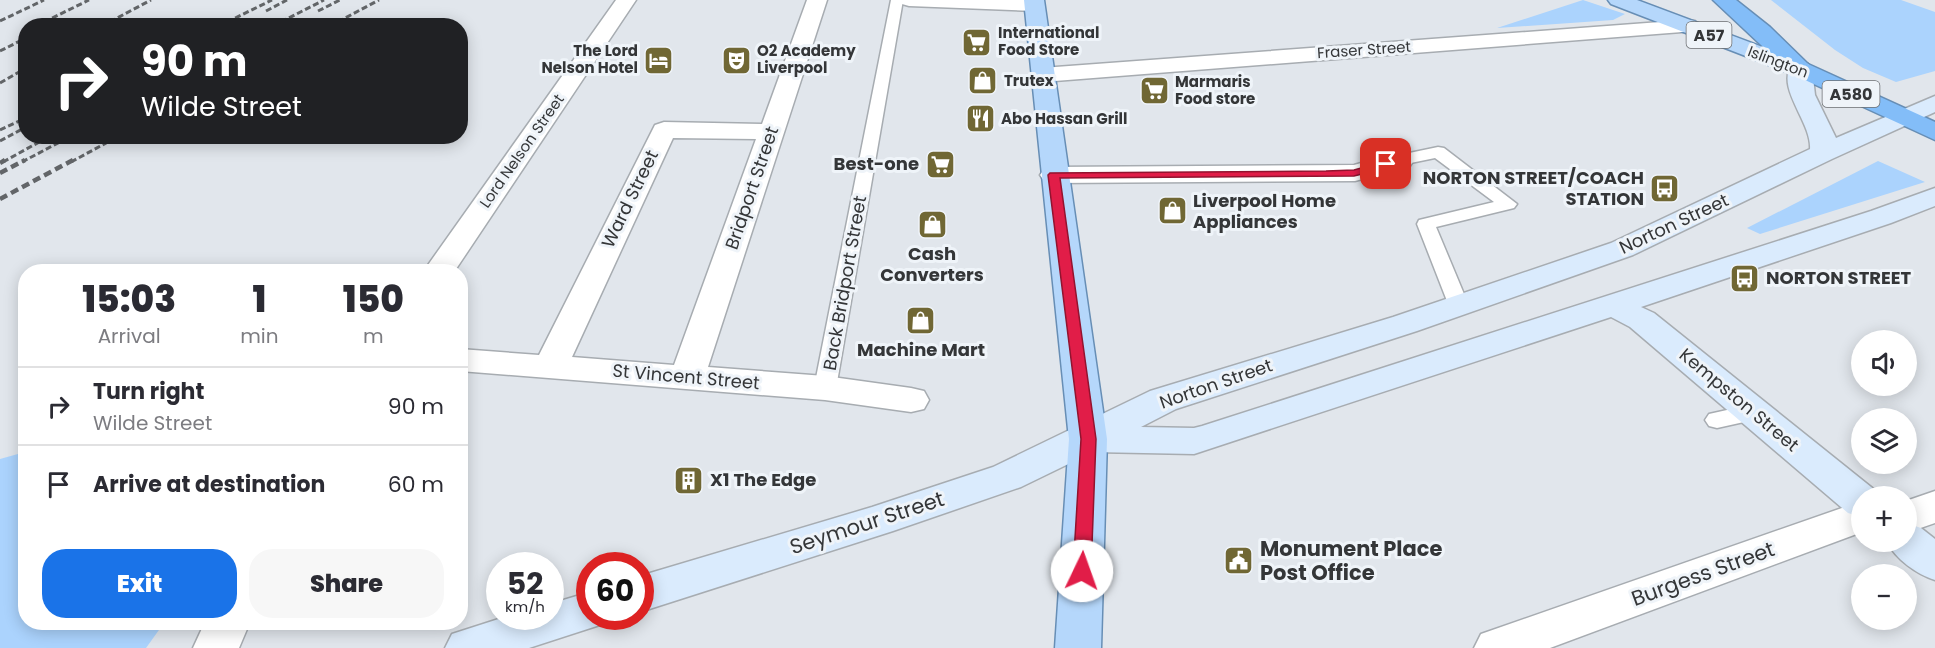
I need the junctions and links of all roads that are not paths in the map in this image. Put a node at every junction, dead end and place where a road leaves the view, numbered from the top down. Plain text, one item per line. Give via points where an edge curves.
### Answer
1 (626, 0) edge
2 (816, 0) edge
3 (897, 0) edge
4 (909, 0) edge
5 (1618, 0) edge
6 (1723, 0) edge
7 (1034, 2) edge
8 (1687, 26) junction
9 (1800, 69) junction
10 (1042, 75) junction
11 (1927, 119) edge
12 (771, 132) junction
13 (1823, 153) junction
14 (1401, 160) joint
15 (1054, 175) junction
16 (1935, 196) edge
17 (444, 264) edge
18 (1611, 304) junction
19 (1459, 306) junction
20 (468, 361) edge
21 (551, 366) junction
22 (687, 377) junction
23 (825, 388) junction
24 (911, 400) dead end
25 (1754, 412) junction
26 (1717, 420) dead end
27 (1088, 439) junction
28 (1851, 493) edge
29 (1935, 506) edge
30 (1917, 513) edge
31 (1851, 520) edge
32 (1917, 548) edge
33 (1935, 563) edge
34 (654, 590) edge
35 (576, 614) edge
36 (224, 630) edge
37 (1551, 640) edge
38 (216, 648) edge
39 (468, 648) edge
40 (1078, 648) edge
41 (1497, 648) edge

1 - 17 street, Lord Nelson Street
2 - 12 street, Bridport Street
3 - 23 lane, Back Bridport Street
4 - 7 street
5 - 8 main road, Islington / A57
6 - 9 highway
7 - 10 main road
8 - 9 main road, Islington / A57
8 - 10 street, Fraser Street
9 - 11 highway, Islington / A580
9 - 13 main road via 1804,100 1825,137
10 - 15 main road
11 - 13 main road, Norton Street
12 - 21 street, Ward Street via 664,130
12 - 22 street, Bridport Street
13 - 19 main road, Norton Street via 1622,249
14 - 15 street via 1354,173
14 - 19 lane via 1438,153 1508,204 1426,224
15 - 27 main road
16 - 18 main road
18 - 25 main road, Kempston Street via 1642,320
18 - 27 main road via 1194,441
19 - 27 main road, Norton Street via 1163,400
20 - 21 street, St Vincent Street
21 - 22 street, St Vincent Street
22 - 23 street, St Vincent Street
23 - 24 street, St Vincent Street
25 - 26 lane
25 - 28 main road, Kempston Street
27 - 34 main road, Seymour Street via 1007,477
27 - 40 main road
29 - 30 street
31 - 37 street, Burgess Street
32 - 33 main road
35 - 39 main road
36 - 38 street
37 - 41 street, Burgess Street

